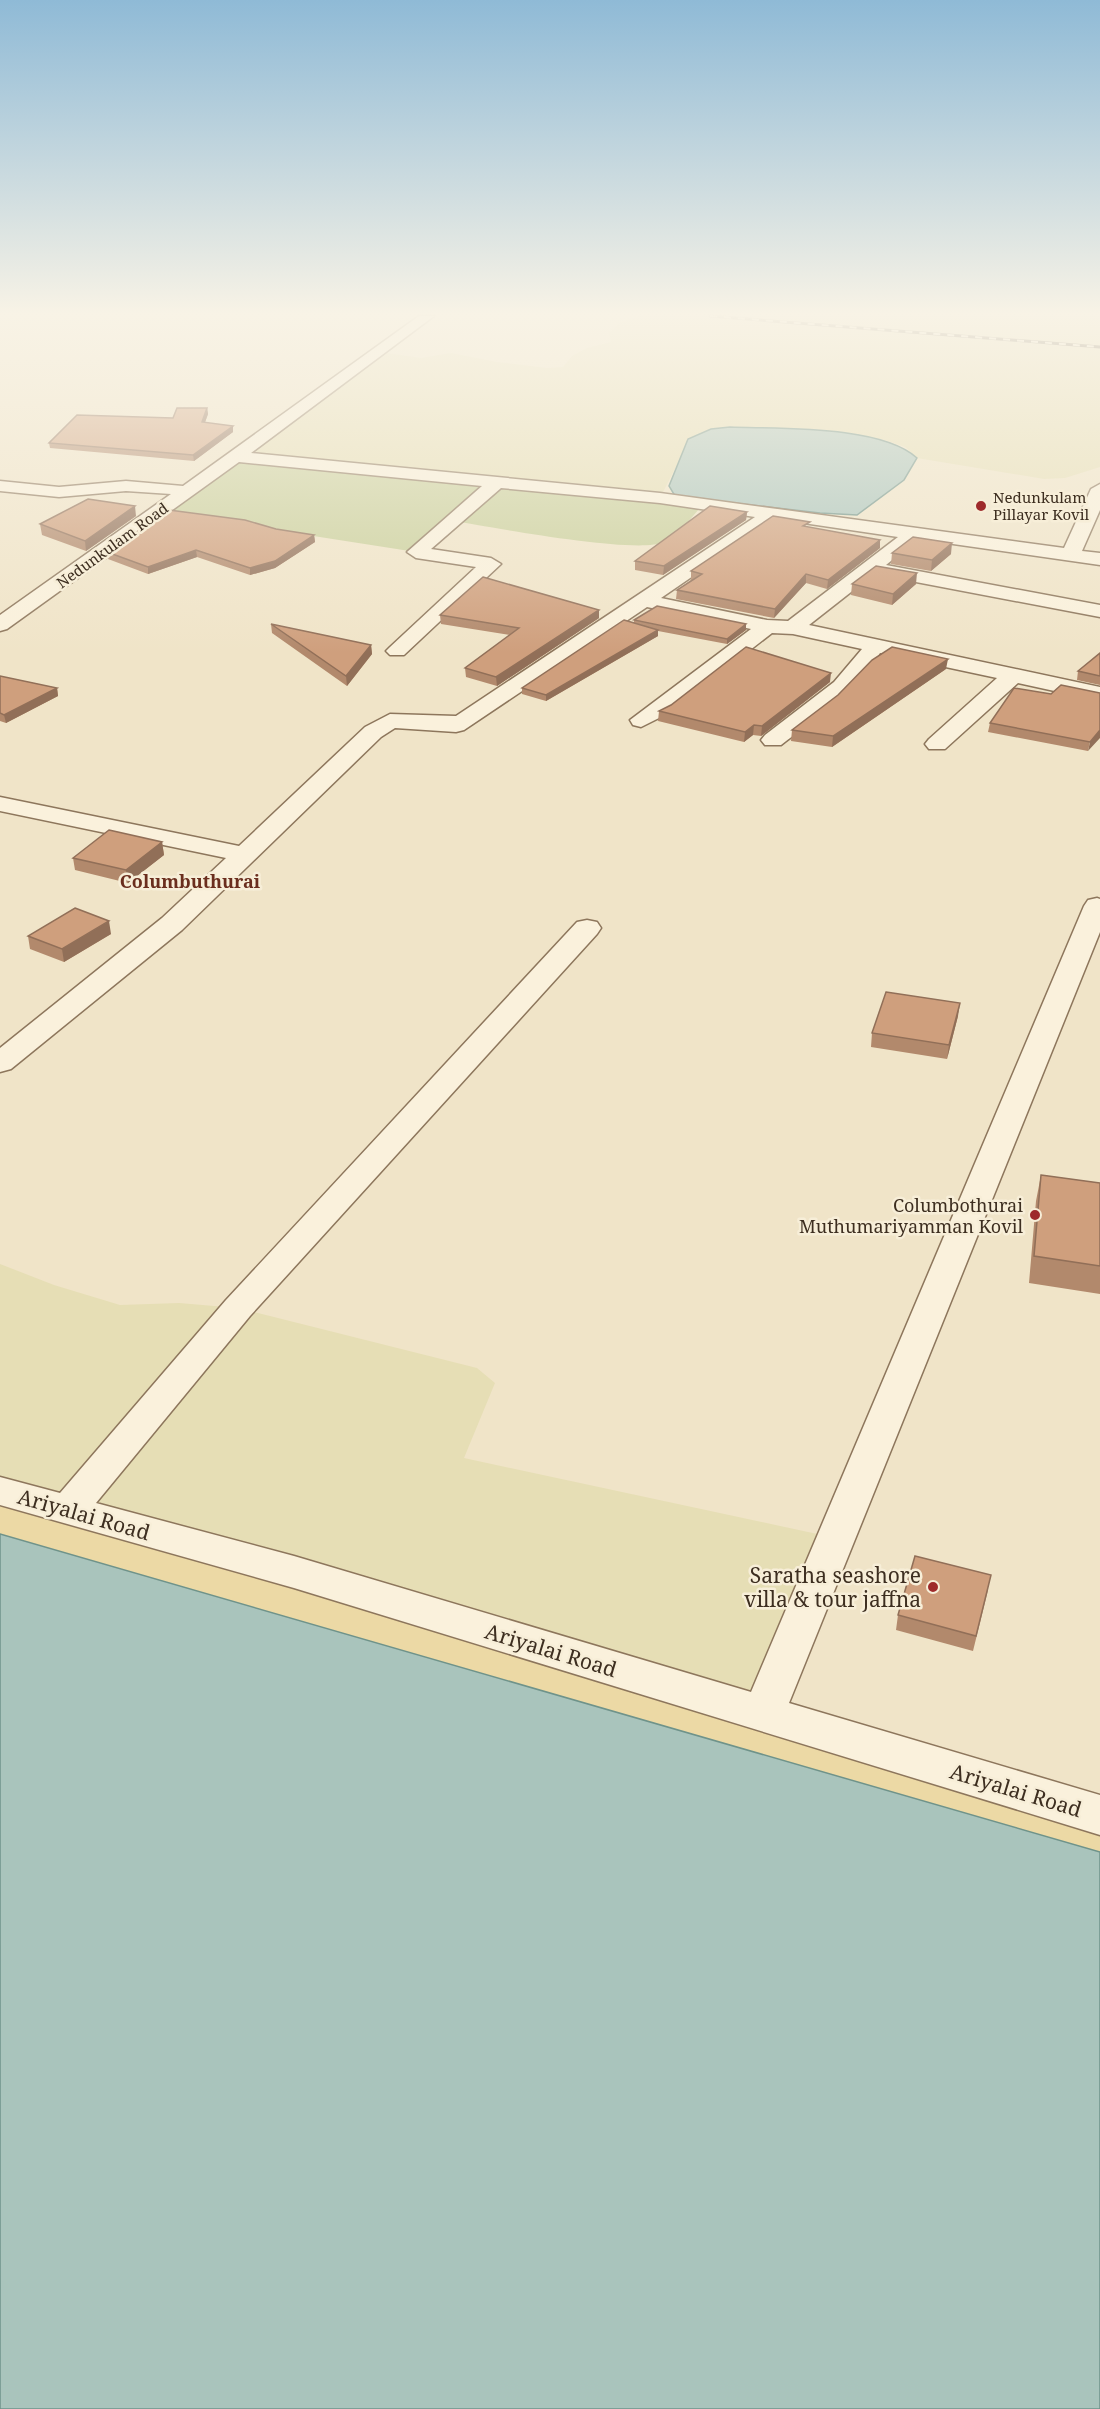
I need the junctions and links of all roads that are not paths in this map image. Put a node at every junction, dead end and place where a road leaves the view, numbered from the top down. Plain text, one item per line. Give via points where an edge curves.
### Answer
1 (275, 428) edge
2 (236, 457) junction
3 (495, 484) junction
4 (0, 486) edge
5 (1100, 489) edge
6 (187, 492) junction
7 (773, 513) junction
8 (912, 535) junction
9 (1071, 555) junction
10 (1100, 559) edge
11 (871, 568) junction
12 (644, 600) junction
13 (1100, 611) edge
14 (0, 625) edge
15 (767, 626) junction
16 (793, 628) junction
17 (874, 646) junction
18 (397, 651) dead end
19 (1014, 675) junction
20 (1100, 694) edge
21 (641, 720) dead end
22 (773, 740) dead end
23 (937, 744) dead end
24 (0, 804) edge
25 (242, 854) junction
26 (1097, 906) dead end
27 (587, 928) dead end
28 (0, 1063) edge
29 (0, 1491) edge
30 (68, 1510) junction
31 (764, 1714) junction
32 (1100, 1815) edge

1 - 2 street, Nedunkulam Road
2 - 3 street
2 - 6 street, Nedunkulam Road
3 - 7 street via 660,498
3 - 18 street via 416,552 491,564
4 - 6 street via 59,492 126,486
5 - 9 street
6 - 14 street, Nedunkulam Road
7 - 8 street
7 - 12 street
8 - 9 street
8 - 11 street
9 - 10 street
11 - 13 street
11 - 16 street
12 - 15 street
12 - 25 street via 456,724 390,721 381,726
15 - 16 street
15 - 21 street
16 - 17 street
17 - 19 street
17 - 22 street via 867,660 839,687
19 - 20 street
19 - 23 street
24 - 25 street
25 - 28 street via 171,924
26 - 31 street
27 - 30 street via 238,1308
29 - 30 street, Ariyalai Road
30 - 31 street, Ariyalai Road via 294,1572
31 - 32 street, Ariyalai Road

